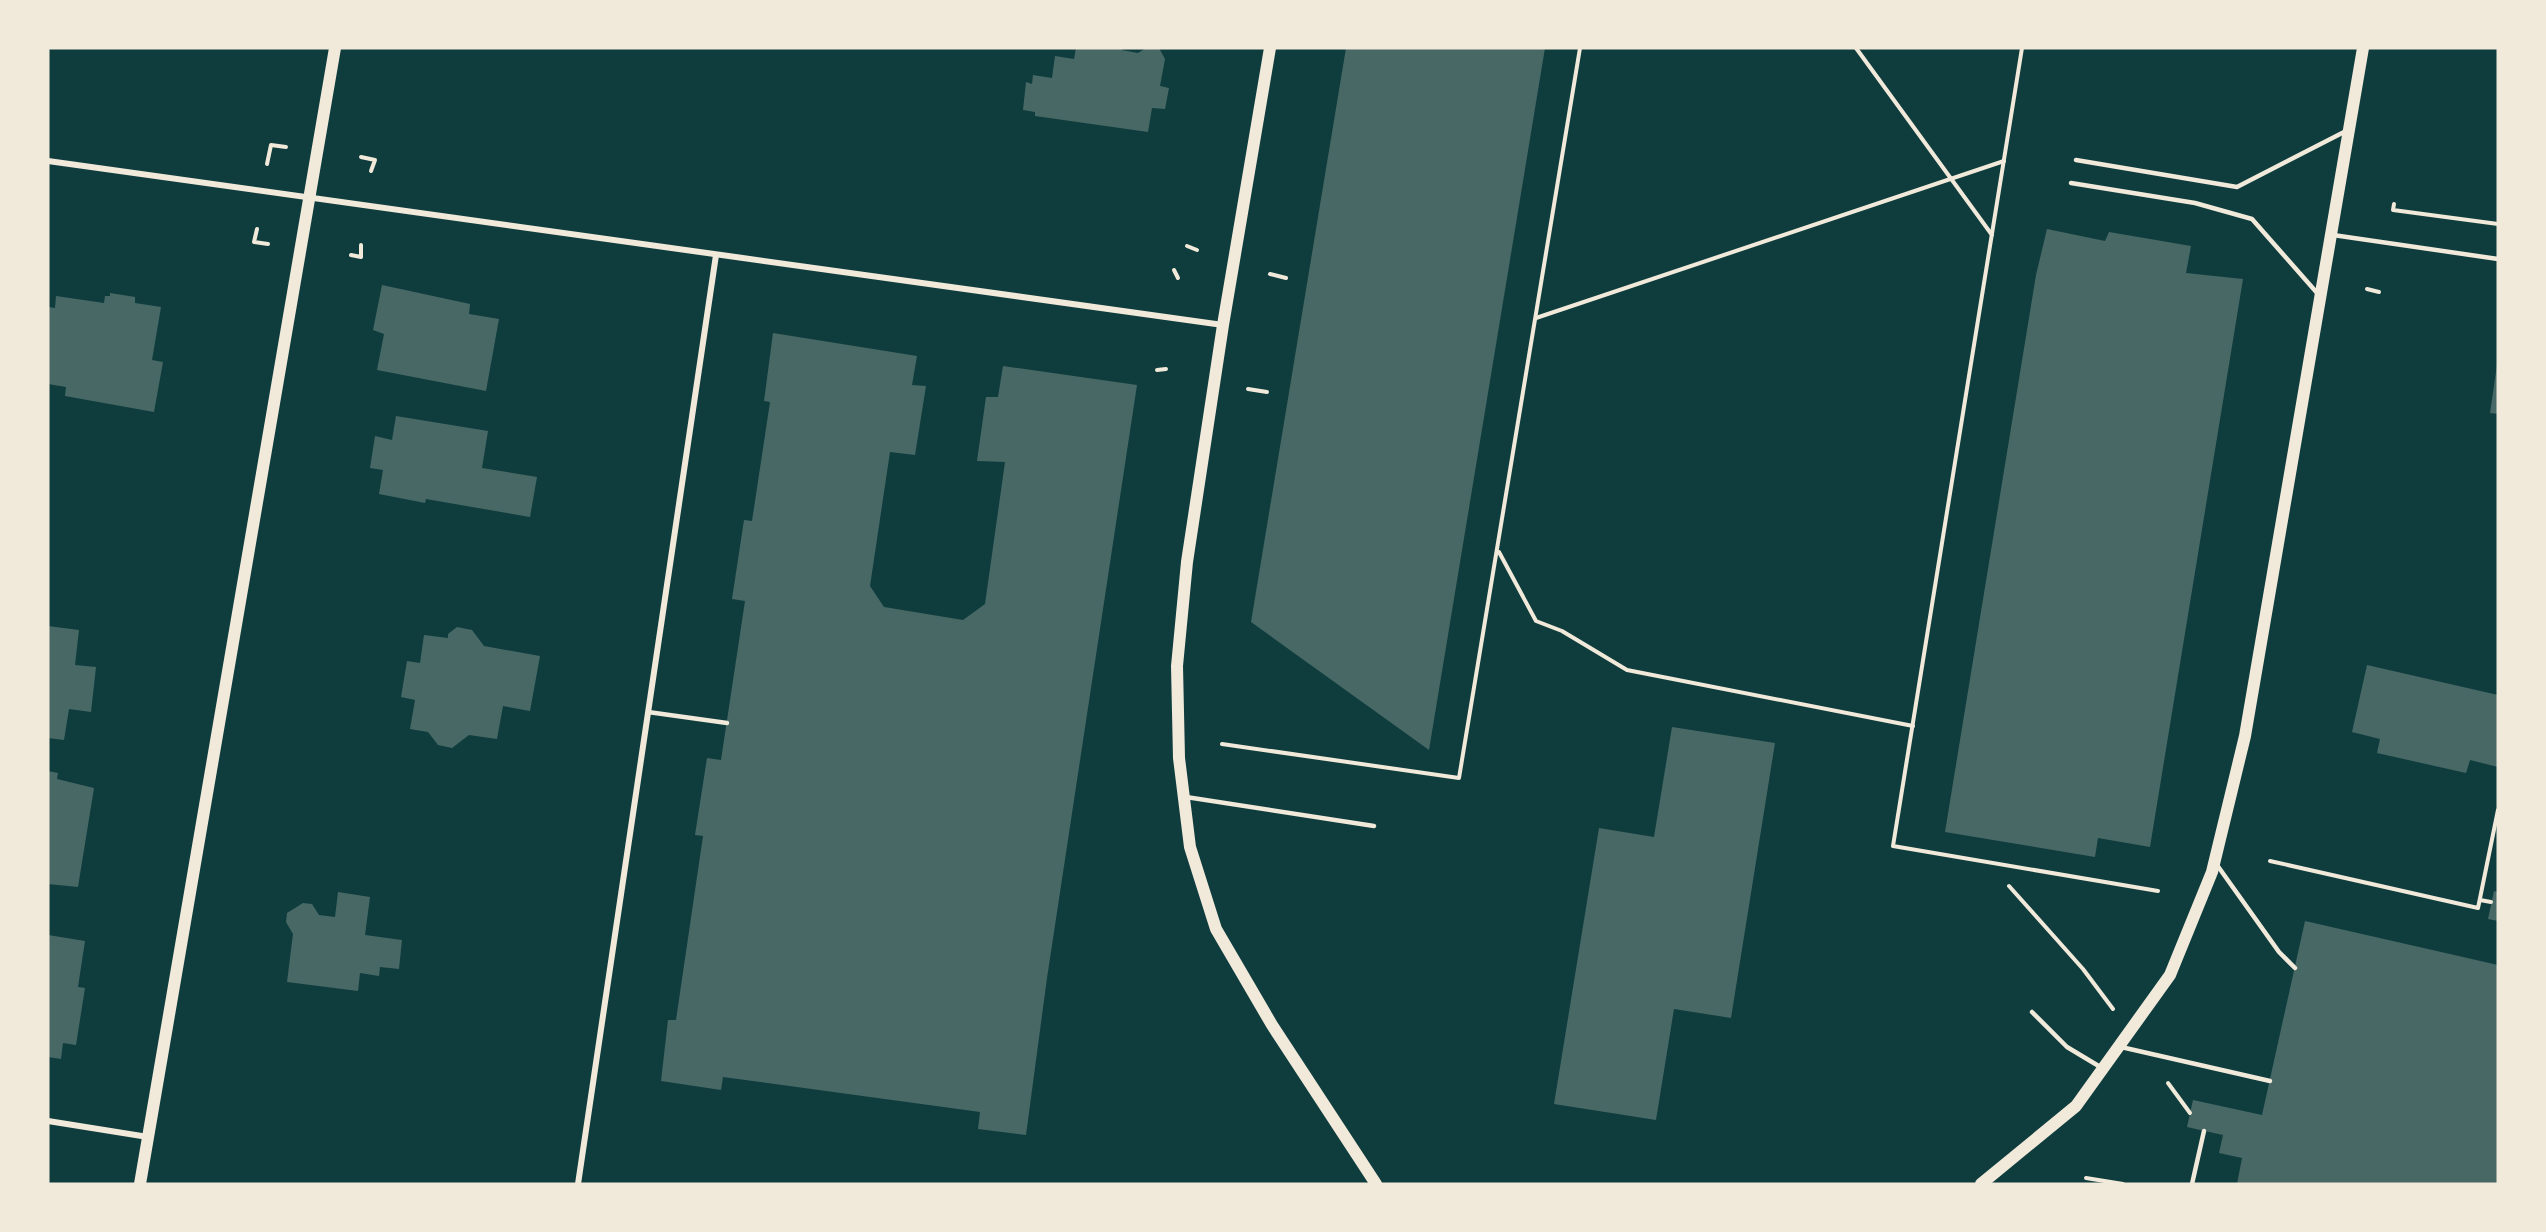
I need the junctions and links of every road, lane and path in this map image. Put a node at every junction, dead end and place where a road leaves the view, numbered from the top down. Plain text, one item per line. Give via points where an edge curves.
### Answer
1 (335, 48) edge
2 (1270, 48) edge
3 (1580, 48) edge
4 (1856, 48) edge
5 (2022, 48) edge
6 (2363, 48) edge
7 (2349, 129) junction
8 (286, 147) dead end
9 (361, 157) dead end
10 (2076, 160) dead end
11 (48, 161) edge
12 (2004, 161) junction
13 (267, 164) dead end
14 (371, 171) dead end
15 (1951, 179) junction
16 (2071, 183) dead end
17 (309, 197) junction
18 (2394, 204) dead end
19 (2498, 224) edge
20 (257, 229) dead end
21 (2331, 234) junction
22 (1993, 236) junction
23 (268, 244) dead end
24 (361, 245) dead end
25 (1187, 246) dead end
26 (1197, 250) dead end
27 (351, 255) dead end
28 (716, 255) junction
29 (2498, 259) edge
30 (1174, 270) dead end
31 (1270, 274) dead end
32 (1178, 278) dead end
33 (1286, 278) dead end
34 (2367, 289) dead end
35 (2379, 292) dead end
36 (2320, 296) junction
37 (1536, 318) junction
38 (1223, 325) junction
39 (1166, 369) dead end
40 (1157, 370) dead end
41 (1248, 389) dead end
42 (1267, 392) dead end
43 (1498, 551) junction
44 (648, 712) junction
45 (727, 723) dead end
46 (1913, 726) junction
47 (1222, 744) dead end
48 (1184, 796) junction
49 (2498, 810) edge
50 (2497, 821) edge
51 (1374, 826) dead end
52 (2215, 861) junction
53 (2270, 861) dead end
54 (2009, 886) dead end
55 (2158, 891) dead end
56 (2480, 900) junction
57 (2491, 902) dead end
58 (2295, 968) dead end
59 (2032, 1012) dead end
60 (2118, 1017) dead end
61 (2118, 1047) junction
62 (2102, 1068) junction
63 (2162, 1074) dead end
64 (2270, 1081) dead end
65 (2190, 1113) dead end
66 (48, 1121) edge
67 (2204, 1131) dead end
68 (148, 1137) junction
69 (2086, 1178) dead end
70 (140, 1184) edge
71 (578, 1184) edge
72 (1376, 1184) edge
73 (1981, 1184) edge
74 (2123, 1184) edge
75 (2192, 1184) edge

1 - 17 main road
2 - 38 main road
3 - 37 path
4 - 15 path
5 - 12 path
6 - 7 main road
7 - 10 lane via 2237,187
7 - 21 main road
8 - 13 path via 271,145
9 - 14 path via 375,159
11 - 17 street
12 - 15 path
12 - 22 path
15 - 22 path
15 - 37 path
16 - 36 lane via 2195,203 2252,219
17 - 28 street
17 - 68 main road
18 - 19 path via 2393,210
20 - 23 path via 254,242
21 - 29 lane
21 - 36 main road
22 - 46 path
24 - 27 path via 361,257
25 - 26 path
28 - 38 street
28 - 44 street
30 - 32 path
31 - 33 path
34 - 35 path
36 - 52 main road via 2246,735
37 - 43 path
38 - 48 main road via 1187,562 1177,666
39 - 40 path
41 - 42 path
43 - 46 path via 1536,621 1562,631 1628,670
43 - 47 path via 1459,778
44 - 45 lane
44 - 71 street
46 - 55 path via 1893,846
48 - 51 lane
48 - 72 main road via 1190,847 1216,929 1272,1025
49 - 50 path
50 - 56 path
52 - 58 lane via 2274,945
52 - 61 main road via 2170,975
53 - 56 path via 2478,908
54 - 60 path via 2083,969
56 - 57 path
59 - 62 lane via 2067,1047
61 - 62 main road
61 - 64 lane
62 - 73 main road via 2076,1106
63 - 65 path
66 - 68 street
67 - 75 lane
68 - 70 main road
69 - 74 path

